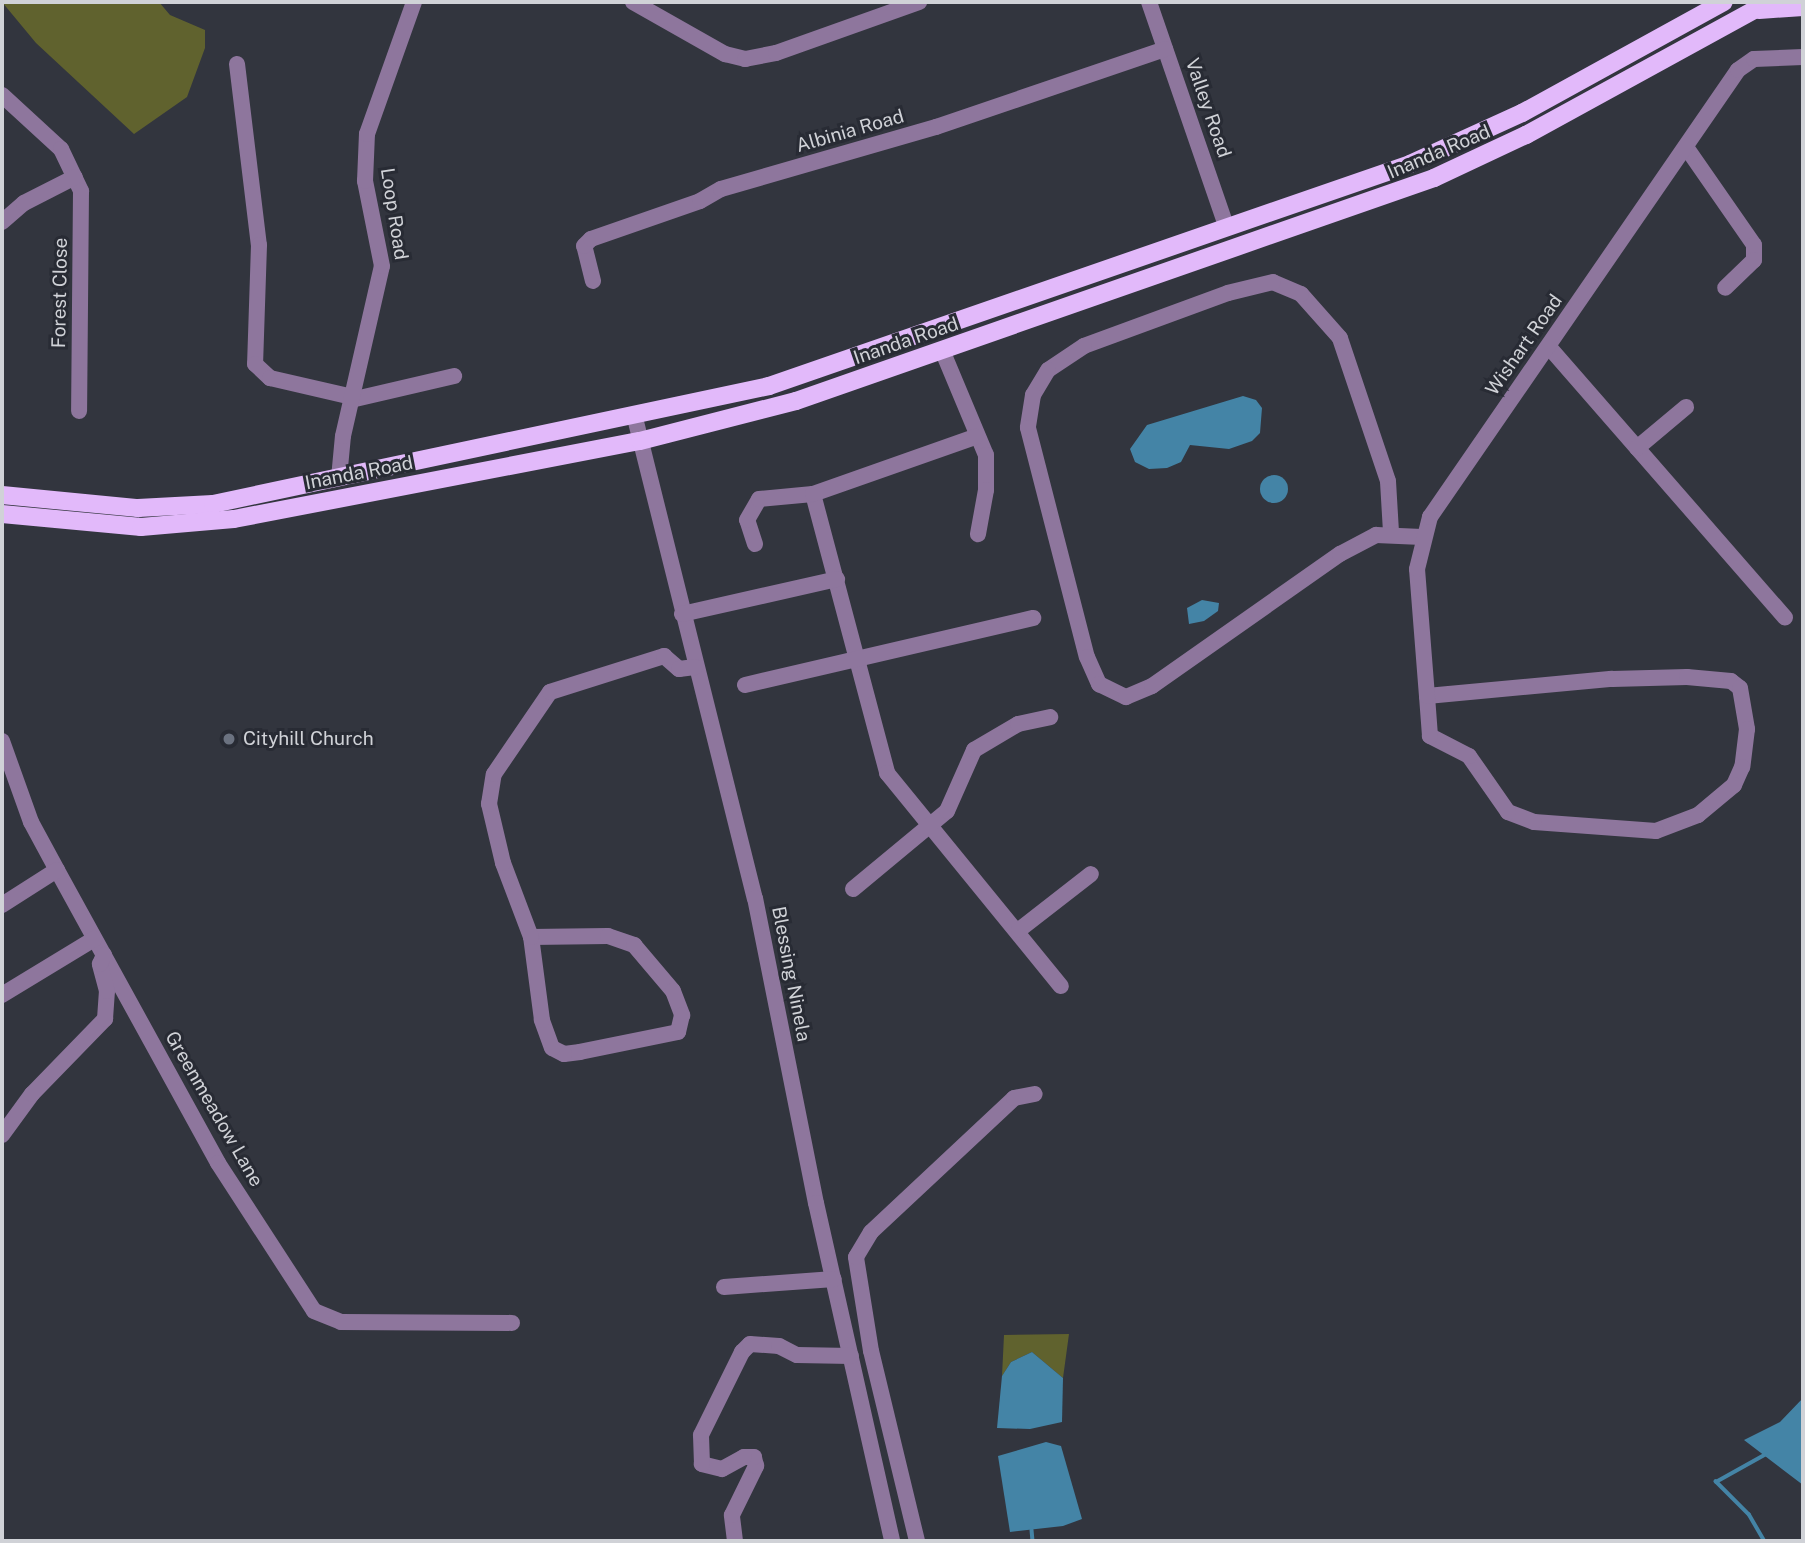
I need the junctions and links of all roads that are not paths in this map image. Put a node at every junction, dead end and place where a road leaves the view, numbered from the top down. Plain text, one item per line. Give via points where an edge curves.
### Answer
1 (414, 2) edge
2 (633, 2) edge
3 (919, 2) edge
4 (1149, 2) edge
5 (1724, 2) edge
6 (1769, 2) edge
7 (1803, 7) edge
8 (1753, 11) junction
9 (1165, 49) junction
10 (1803, 57) edge
11 (237, 64) dead end
12 (2, 95) edge
13 (1686, 147) junction
14 (75, 177) junction
15 (2, 222) edge
16 (1227, 228) junction
17 (593, 281) dead end
18 (1725, 288) dead end
19 (1549, 347) junction
20 (942, 350) junction
21 (454, 376) dead end
22 (757, 389) junction
23 (352, 398) junction
24 (1686, 407) dead end
25 (771, 408) junction
26 (79, 411) dead end
27 (635, 418) junction
28 (975, 437) junction
29 (640, 441) junction
30 (1637, 448) junction
31 (439, 457) junction
32 (488, 468) junction
33 (339, 478) junction
34 (813, 494) junction
35 (2, 495) edge
36 (2, 514) edge
37 (1391, 532) junction
38 (978, 534) dead end
39 (1422, 537) junction
40 (755, 544) dead end
41 (837, 579) junction
42 (682, 614) junction
43 (1033, 618) dead end
44 (1785, 618) dead end
45 (855, 662) junction
46 (695, 667) junction
47 (745, 685) dead end
48 (1427, 696) junction
49 (1050, 716) dead end
50 (2, 741) edge
51 (928, 825) junction
52 (57, 870) junction
53 (1091, 874) dead end
54 (853, 889) dead end
55 (2, 905) edge
56 (1019, 930) junction
57 (531, 937) junction
58 (94, 939) junction
59 (104, 955) junction
60 (1061, 986) dead end
61 (2, 995) edge
62 (1035, 1094) dead end
63 (2, 1135) edge
64 (834, 1279) junction
65 (724, 1287) dead end
66 (512, 1323) dead end
67 (851, 1356) junction
68 (735, 1541) edge
69 (892, 1541) edge
70 (917, 1541) edge

1 - 23 street, Loop Road via 367,134 365,181 382,266
2 - 3 street via 725,54 745,59 776,53
4 - 9 street, Valley Road
5 - 16 main road, Inanda Road via 1454,146
6 - 8 main road, Inanda Road
7 - 8 main road via 1779,5
8 - 20 main road, Inanda Road via 1536,130 1434,178
9 - 16 street, Valley Road
9 - 17 street, Albinia Road via 925,131 721,189 700,201 591,239 584,246
10 - 13 street, Wishart Road via 1765,57 1745,63
11 - 23 street via 258,245 255,365 270,379
12 - 14 street, Forest Close via 56,143
13 - 18 street via 1755,245 1754,260
13 - 19 street, Wishart Road
14 - 15 street via 24,203
14 - 26 street, Forest Close via 82,197
16 - 22 main road, Inanda Road
19 - 30 street
19 - 39 street, Wishart Road via 1430,517
20 - 25 main road, Inanda Road
20 - 28 street
21 - 23 street
22 - 25 main road
22 - 27 main road, Inanda Road
23 - 33 street, Loop Road
24 - 30 street
25 - 29 main road, Inanda Road
27 - 29 street, Blessing Ninela
27 - 31 main road, Inanda Road
28 - 34 street
28 - 38 street via 986,455
29 - 32 main road, Inanda Road
29 - 42 street, Blessing Ninela
30 - 44 street
31 - 32 main road via 444,469
31 - 33 main road, Inanda Road
32 - 36 main road, Inanda Road via 188,525 111,525
33 - 35 main road, Inanda Road via 185,507 99,506
34 - 40 street via 755,502 747,520
34 - 41 street
37 - 37 street via 1340,554 1152,687 1126,697 1099,684 1087,657 1028,428 1033,396 1048,370 1084,346 1228,293 1273,282 1301,294 1340,338 1388,481
37 - 39 street
39 - 48 street, Wishart Road via 1417,569
41 - 42 street
41 - 45 street
42 - 46 street, Blessing Ninela
43 - 45 street
45 - 47 street
45 - 51 street via 887,773
46 - 57 street via 679,669 664,656 551,692 494,774 491,822
46 - 64 street, Blessing Ninela via 755,898
48 - 48 street, Wishart Road via 1430,736 1469,756 1496,798 1522,821 1656,831 1698,816 1734,785 1742,767 1747,729 1740,688 1720,679 1612,679
49 - 51 street via 1018,724 974,750 947,811
50 - 52 street, Greenmeadow Lane via 31,822
51 - 54 street
51 - 56 street
52 - 55 street
52 - 58 street, Greenmeadow Lane
53 - 56 street
56 - 60 street
57 - 57 street via 542,1020 552,1048 564,1054 580,1052 678,1032 682,1015 673,991 651,961 628,941 608,936
58 - 59 street, Greenmeadow Lane
58 - 61 street
59 - 63 street via 100,964 107,991 104,1018 32,1094
59 - 66 street, Greenmeadow Lane via 218,1163 314,1311 341,1322
62 - 70 street via 1014,1098 871,1232 856,1257 871,1350
64 - 65 street
64 - 67 street, Blessing Ninela
67 - 68 street via 797,1355 779,1346 750,1344 742,1352 701,1435 702,1464 722,1469 744,1457 754,1457 756,1466 733,1515
67 - 69 street, Blessing Ninela

